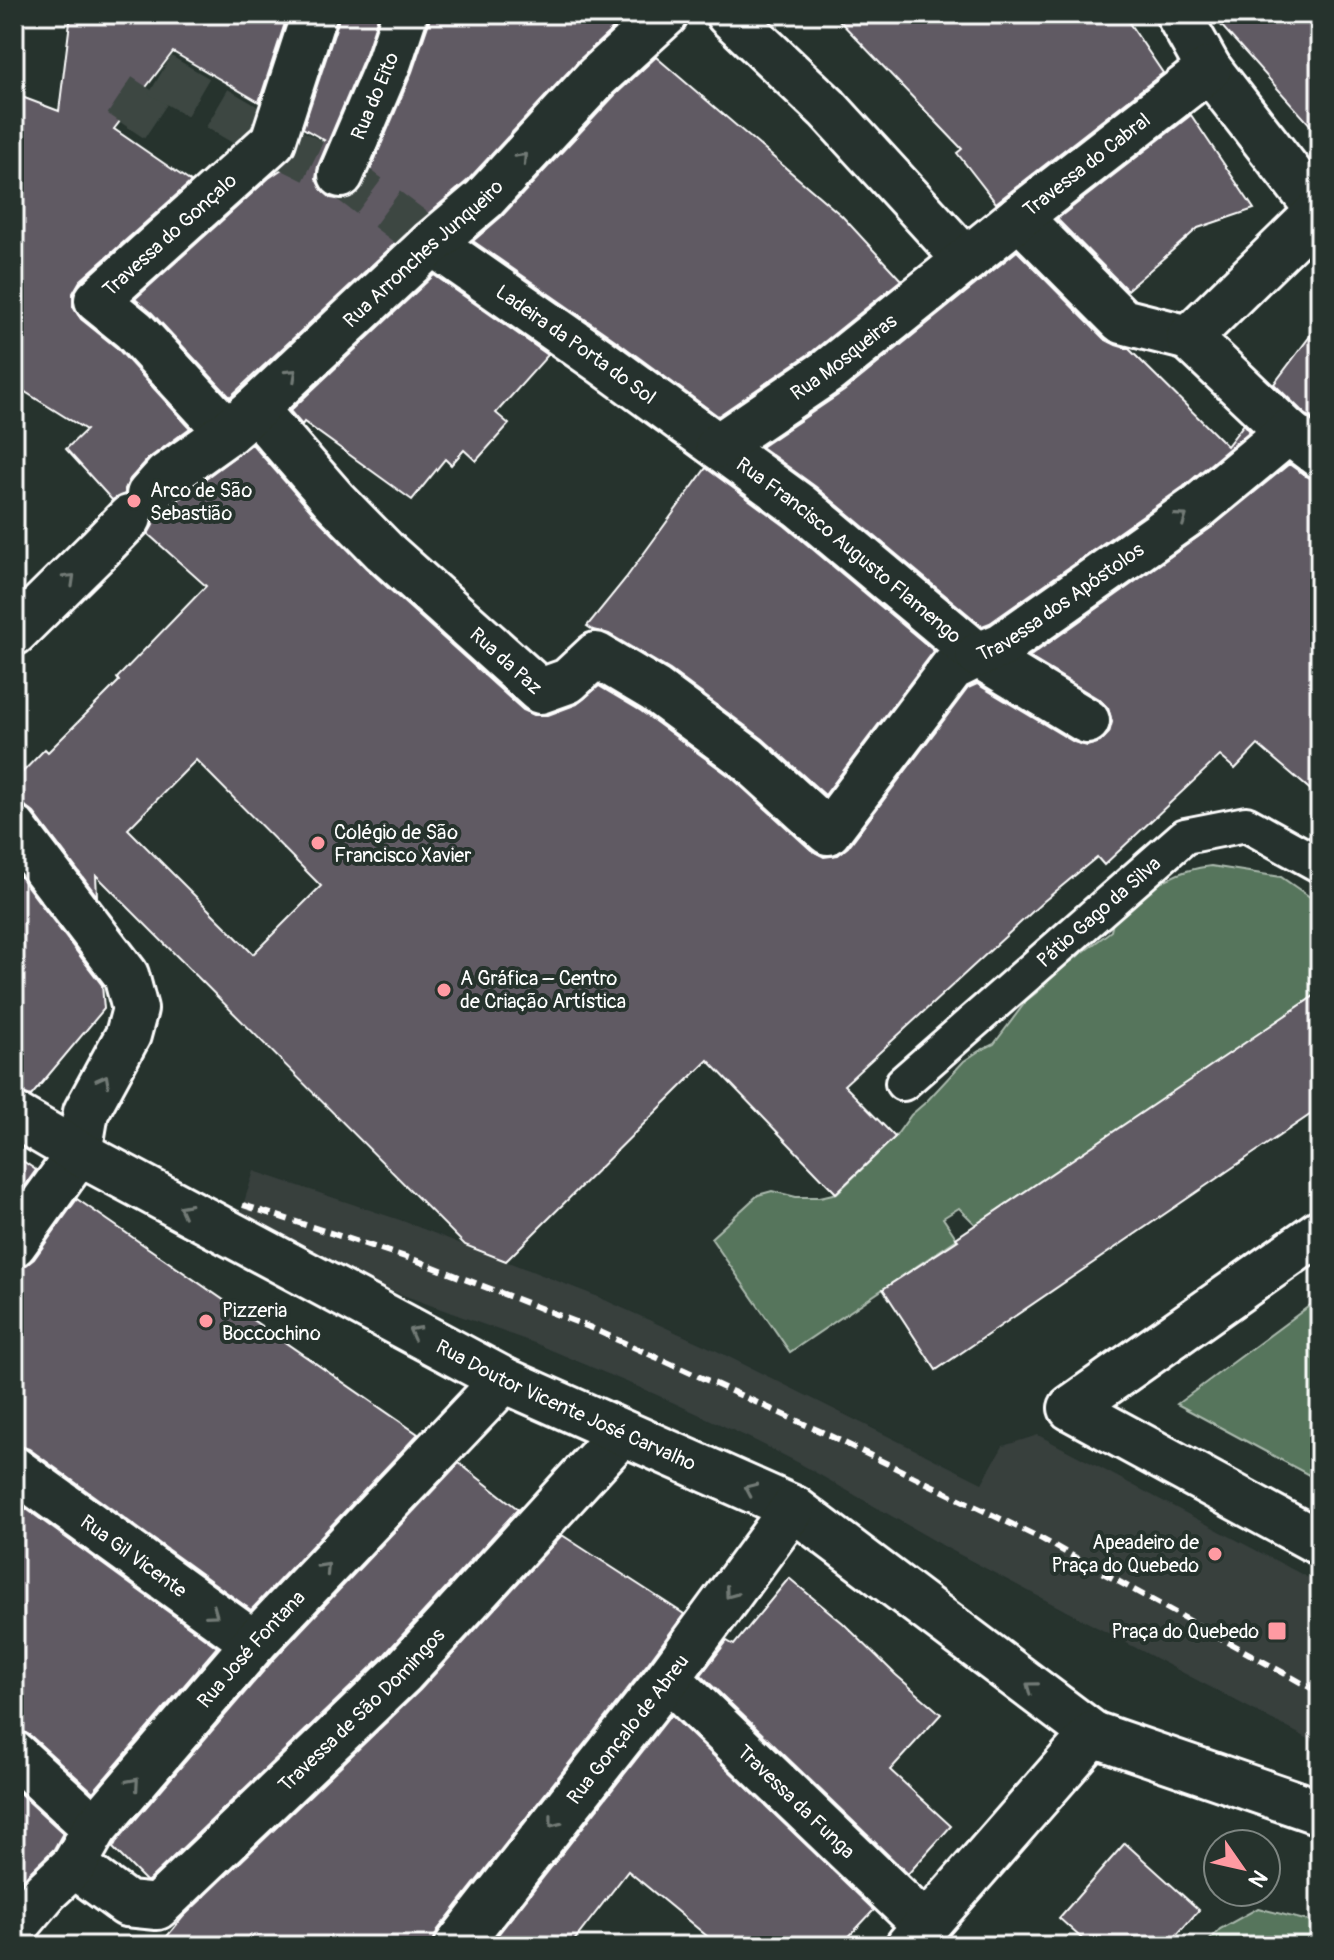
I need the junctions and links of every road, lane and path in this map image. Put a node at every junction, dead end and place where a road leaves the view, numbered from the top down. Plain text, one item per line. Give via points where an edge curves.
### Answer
1 (314, 14) edge
2 (405, 14) edge
3 (666, 14) edge
4 (728, 14) edge
5 (1178, 14) edge
6 (1209, 69) junction
7 (341, 175) dead end
8 (1320, 210) edge
9 (1019, 217) junction
10 (432, 243) junction
11 (966, 260) junction
12 (1189, 338) junction
13 (241, 420) junction
14 (1304, 444) edge
15 (718, 446) junction
16 (14, 633) edge
17 (978, 655) junction
18 (1087, 721) dead end
19 (14, 828) edge
20 (828, 832) joint
21 (1320, 865) edge
22 (903, 1083) dead end
23 (14, 1115) edge
24 (79, 1153) junction
25 (1320, 1232) edge
26 (14, 1244) edge
27 (504, 1380) junction
28 (622, 1433) junction
29 (14, 1469) edge
30 (793, 1508) junction
31 (1320, 1543) edge
32 (254, 1643) junction
33 (668, 1678) junction
34 (1093, 1734) junction
35 (14, 1754) edge
36 (1320, 1812) edge
37 (57, 1863) edge
38 (14, 1929) edge
39 (917, 1936) edge
40 (457, 1946) edge

1 - 13 street, Travessa do Gonçalo via 273,141 97,300
2 - 7 street, Rua do Eito
10 -> 3 street, Rua Arronches Junqueiro via 484,199 597,77
4 - 11 street via 827,108
5 - 6 street
6 - 8 street
6 - 9 street, Travessa do Cabral
8 - 12 street
9 - 11 street, Travessa do Cabral
9 - 12 street via 1122,321
13 -> 10 street, Rua Arronches Junqueiro
10 - 15 street, Ladeira da Porta do Sol
11 - 15 street, Rua Mosqueiras via 828,371
12 - 14 street
16 -> 13 street, Rua Arronches Junqueiro via 148,496
13 - 20 street, Rua da Paz via 540,691 568,681 596,655 655,690 748,759
17 -> 14 street, Travessa dos Apóstolos via 1002,645 1198,507
15 - 17 street, Rua Francisco Augusto Flamengo via 800,506
17 - 18 street, Rua Francisco Augusto Flamengo
17 - 20 street, Travessa dos Apóstolos via 952,668
24 -> 19 street via 86,1112 128,1035 135,1009 126,975
21 - 22 lane, Pátio Gago da Silva via 1246,824 1185,836
23 - 24 street, Rua Doutor Vicente José Carvalho
24 - 26 street
27 -> 24 street, Rua Doutor Vicente José Carvalho
25 - 31 street via 1071,1408
27 - 28 street, Rua Doutor Vicente José Carvalho
32 -> 27 street, Rua José Fontana
30 -> 28 street, Rua Doutor Vicente José Carvalho
28 - 37 street, Travessa de São Domingos via 403,1672 157,1907 127,1904
29 -> 32 street, Rua Gil Vicente
30 -> 33 street, Rua Gonçalo de Abreu
34 -> 30 street, Rua Doutor Vicente José Carvalho
37 -> 32 street, Rua José Fontana
33 - 39 street, Travessa da Funga
33 -> 40 street, Rua Gonçalo de Abreu
34 - 36 street, Rua Doutor Vicente José Carvalho
34 - 39 street
35 - 37 street, Travessa de São Domingos
37 - 38 street, Rua José Fontana

